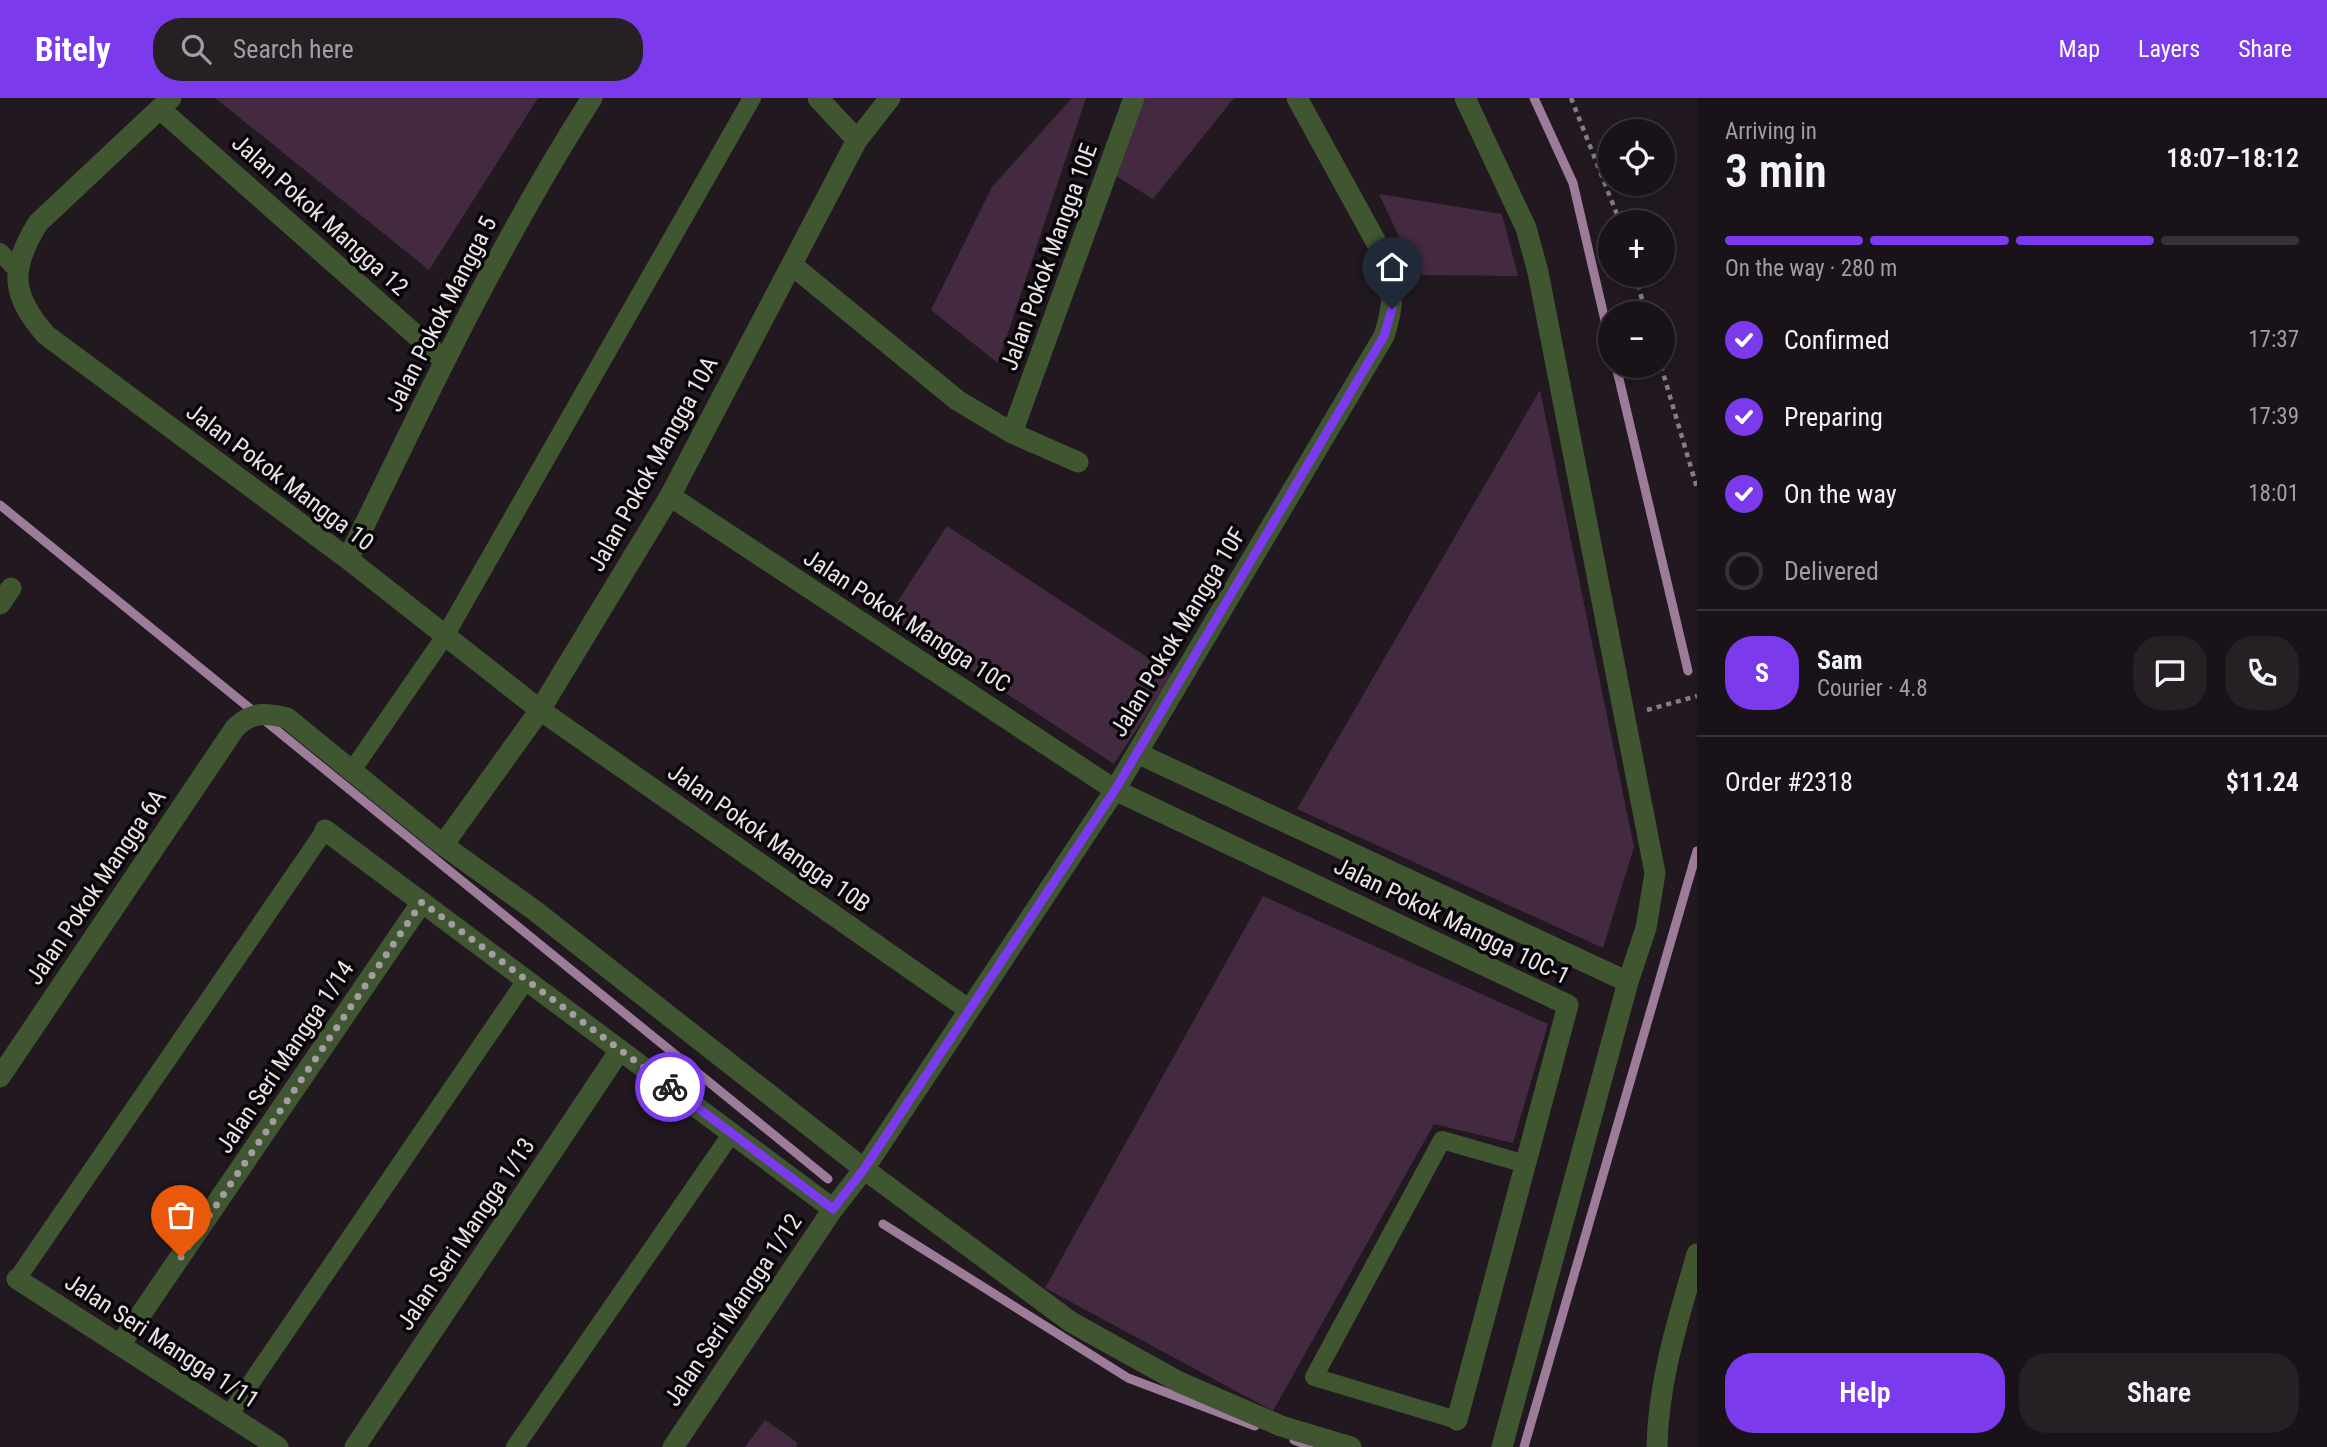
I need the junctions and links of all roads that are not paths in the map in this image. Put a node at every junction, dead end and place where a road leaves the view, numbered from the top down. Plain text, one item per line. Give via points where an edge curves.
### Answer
1 (592, 98) edge
2 (752, 98) edge
3 (818, 98) edge
4 (890, 98) edge
5 (1134, 98) edge
6 (1297, 98) edge
7 (1465, 98) edge
8 (166, 103) edge
9 (857, 140) junction
10 (0, 252) edge
11 (792, 265) junction
12 (16, 269) junction
13 (444, 360) junction
14 (1012, 433) junction
15 (1078, 462) dead end
16 (670, 496) junction
17 (348, 559) junction
18 (445, 636) junction
19 (540, 710) junction
20 (1137, 753) junction
21 (351, 772) junction
22 (1115, 790) junction
23 (325, 830) joint
24 (443, 845) junction
25 (422, 902) junction
26 (526, 980) junction
27 (1628, 982) junction
28 (968, 1009) junction
29 (620, 1050) junction
30 (0, 1077) edge
31 (732, 1133) junction
32 (1526, 1164) junction
33 (864, 1169) junction
34 (833, 1209) junction
35 (1697, 1254) edge
36 (17, 1279) joint
37 (120, 1345) junction
38 (229, 1415) junction
39 (1457, 1420) joint
40 (278, 1447) edge
41 (355, 1447) edge
42 (515, 1447) edge
43 (673, 1447) edge
44 (1351, 1447) edge
45 (1502, 1447) edge
46 (1657, 1447) edge

1 - 13 street, Jalan Pokok Mangga 5 via 545,172
2 - 18 lane
3 - 9 street
4 - 9 street, Jalan Pokok Mangga 10A
5 - 14 street, Jalan Pokok Mangga 10E
6 - 20 street, Jalan Pokok Mangga 10F via 1386,260 1394,282 1392,309 1384,336
7 - 27 street via 1526,228 1538,272 1655,873 1646,928
8 - 12 street via 38,223
8 - 13 street, Jalan Pokok Mangga 12
9 - 11 street, Jalan Pokok Mangga 10A
10 - 12 lane
11 - 14 street via 957,400
11 - 16 street, Jalan Pokok Mangga 10A
12 - 17 street, Jalan Pokok Mangga 10 via 18,291 28,314 46,335
13 - 17 street, Jalan Pokok Mangga 5
14 - 15 street
16 - 19 street, Jalan Pokok Mangga 10A
16 - 22 street, Jalan Pokok Mangga 10C
17 - 18 street, Jalan Pokok Mangga 10
18 - 19 street, Jalan Pokok Mangga 10
18 - 21 lane
19 - 24 street, Jalan Pokok Mangga 10A
19 - 28 street, Jalan Pokok Mangga 10B
20 - 22 street, Jalan Pokok Mangga 10F
20 - 27 street
21 - 24 street
21 - 30 street, Jalan Pokok Mangga 6A via 287,718 247,720
22 - 28 street, Jalan Pokok Mangga 10F
22 - 32 street, Jalan Pokok Mangga 10C-1 via 1568,1005
23 - 25 street
23 - 36 lane
24 - 33 street via 534,910
25 - 26 street
25 - 37 street, Jalan Seri Mangga 1/14
26 - 29 street
26 - 38 lane
27 - 45 street
28 - 33 street, Jalan Pokok Mangga 10F
29 - 31 street
29 - 41 street, Jalan Seri Mangga 1/13
31 - 34 street
31 - 42 lane
32 - 39 street, Jalan Pokok Mangga 10C-1
32 - 39 lane via 1442,1140 1314,1377
33 - 34 street, Jalan Seri Mangga 1/12
33 - 44 street via 1071,1322 1179,1382 1281,1426
34 - 43 street, Jalan Seri Mangga 1/12
35 - 46 street via 1667,1365
36 - 37 street, Jalan Seri Mangga 1/11
37 - 38 street, Jalan Seri Mangga 1/11
38 - 40 street, Jalan Seri Mangga 1/11

